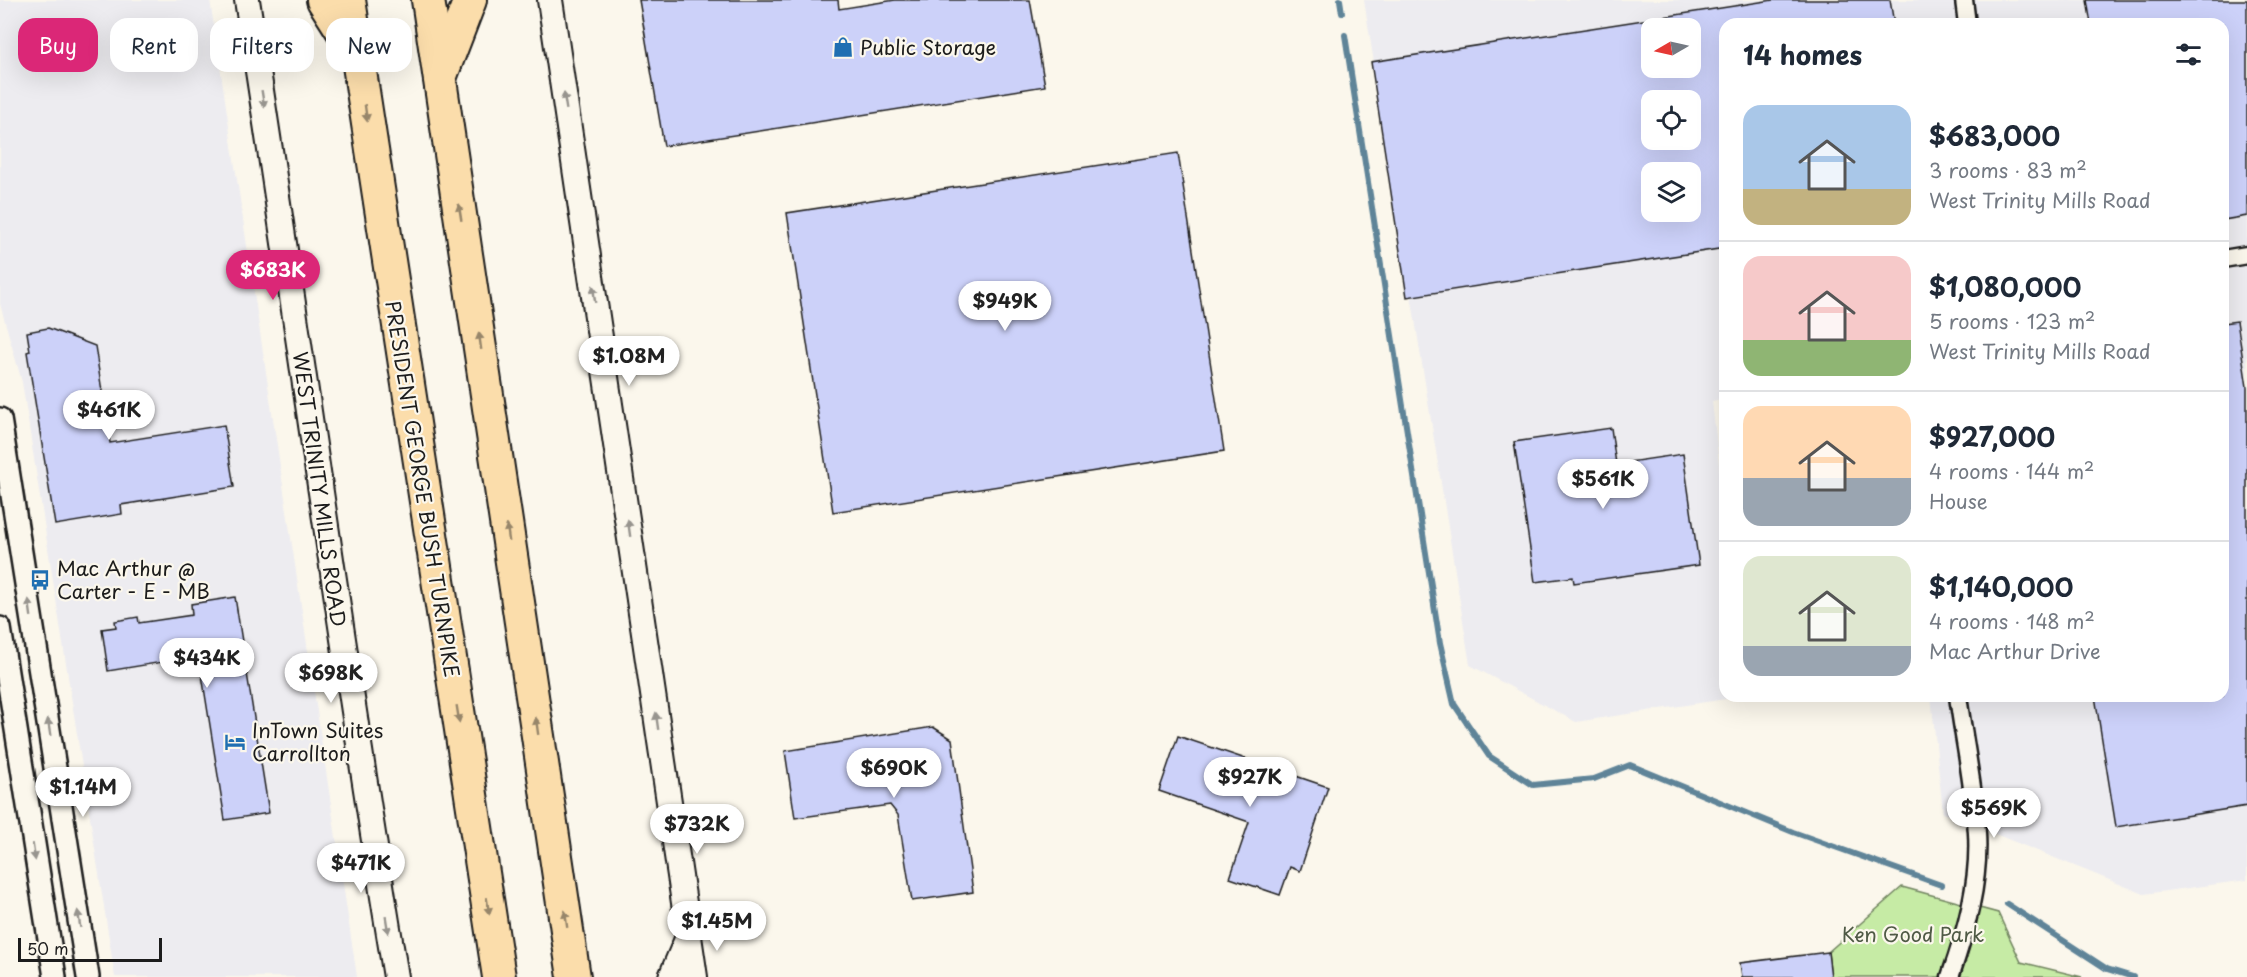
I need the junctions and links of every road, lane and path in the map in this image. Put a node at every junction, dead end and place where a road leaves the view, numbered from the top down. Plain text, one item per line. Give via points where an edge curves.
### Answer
1 (247, 0) edge
2 (323, 0) edge
3 (349, 0) edge
4 (428, 0) edge
5 (470, 0) edge
6 (550, 0) edge
7 (1964, 0) edge
8 (334, 18) edge
9 (352, 18) edge
10 (1966, 18) edge
11 (360, 72) edge
12 (440, 79) junction
13 (2247, 255) edge
14 (2229, 258) edge
15 (0, 418) edge
16 (0, 628) edge
17 (1959, 702) edge
18 (689, 945) junction
19 (55, 977) edge
20 (88, 977) edge
21 (396, 977) edge
22 (499, 977) edge
23 (574, 977) edge
24 (671, 977) edge
25 (695, 977) edge
26 (709, 977) edge
27 (1950, 977) edge

1 -> 21 main road, WEST TRINITY MILLS ROAD
2 - 8 highway
3 - 9 highway, PRESIDENT GEORGE BUSH TURNPIKE
4 - 12 highway
5 - 12 highway
18 -> 6 main road
7 - 10 street
11 -> 22 highway, PRESIDENT GEORGE BUSH TURNPIKE
23 -> 12 highway
13 - 14 street
20 -> 15 street
16 -> 19 street
17 - 27 street via 1977,832 1977,862 1967,928
18 - 24 main road
18 - 25 main road
18 - 26 main road

